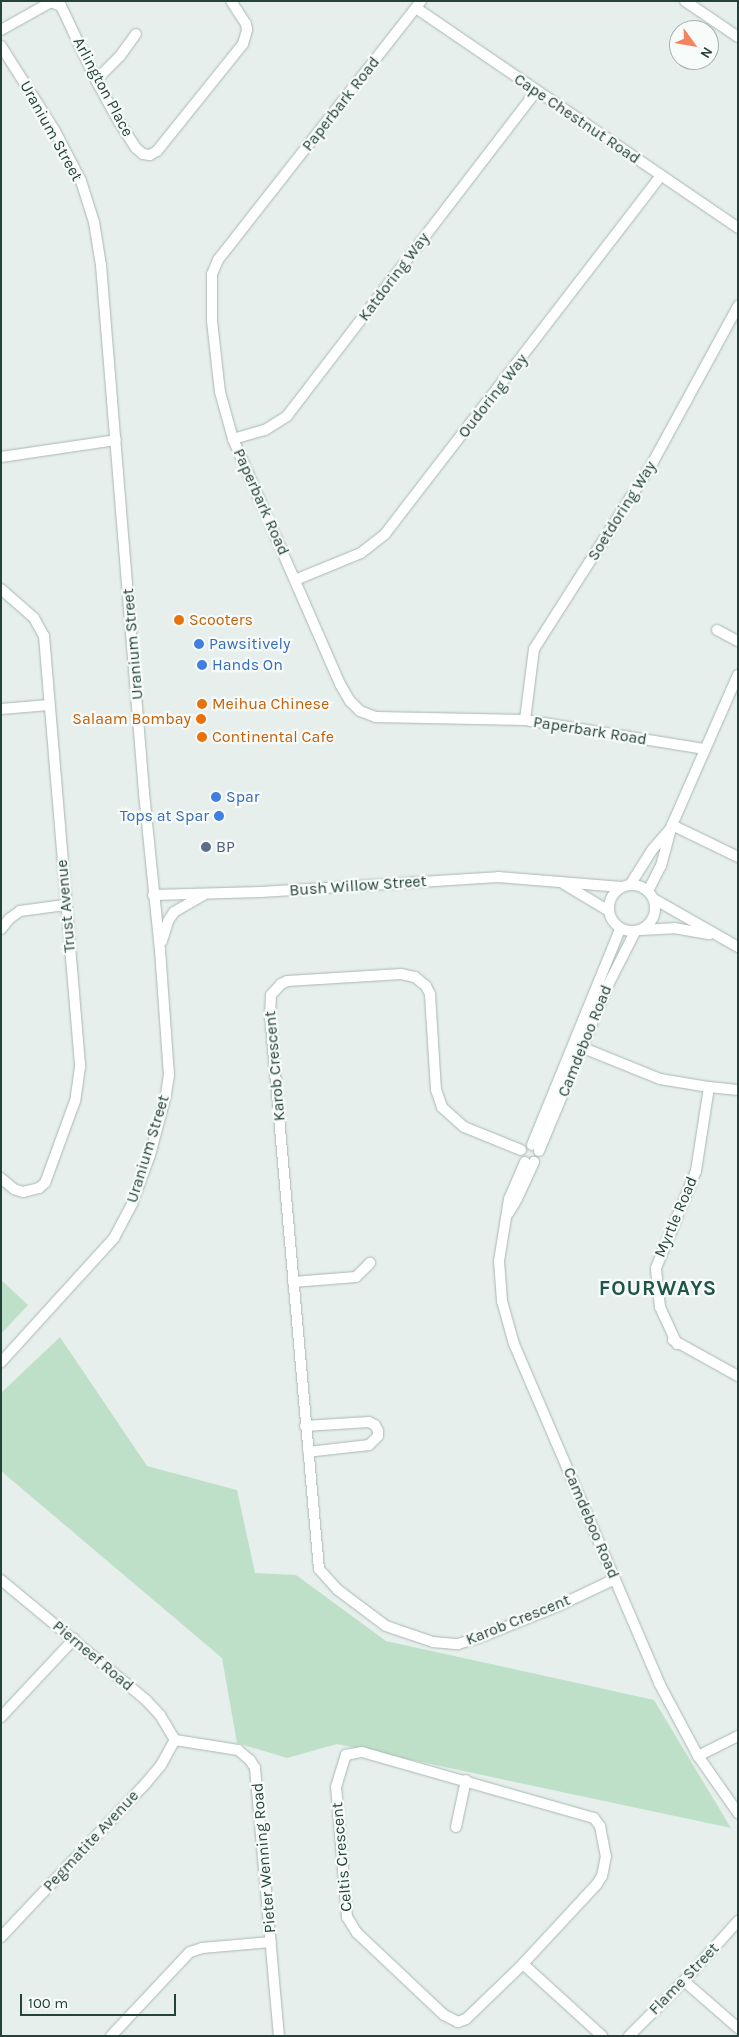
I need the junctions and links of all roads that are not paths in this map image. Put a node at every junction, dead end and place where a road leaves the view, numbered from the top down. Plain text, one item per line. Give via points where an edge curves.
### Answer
1 (231, 1) edge
2 (685, 1) edge
3 (418, 5) edge
4 (1, 30) edge
5 (136, 34) dead end
6 (738, 37) edge
7 (1, 46) edge
8 (96, 80) junction
9 (536, 91) junction
10 (661, 176) junction
11 (738, 228) edge
12 (738, 306) edge
13 (233, 439) junction
14 (116, 440) junction
15 (1, 457) edge
16 (295, 580) junction
17 (1, 590) edge
18 (717, 630) dead end
19 (738, 641) edge
20 (738, 675) edge
21 (49, 705) junction
22 (1, 709) edge
23 (525, 720) junction
24 (704, 749) junction
25 (672, 826) junction
26 (738, 857) edge
27 (563, 884) junction
28 (626, 886) junction
29 (206, 893) junction
30 (153, 895) junction
31 (651, 895) junction
32 (65, 905) junction
33 (609, 911) junction
34 (620, 928) junction
35 (1, 929) edge
36 (638, 931) junction
37 (717, 936) junction
38 (738, 947) edge
39 (160, 950) junction
40 (578, 1046) junction
41 (709, 1088) junction
42 (738, 1090) edge
43 (536, 1148) junction
44 (521, 1150) junction
45 (530, 1162) junction
46 (1, 1178) edge
47 (370, 1263) dead end
48 (293, 1282) junction
49 (1, 1362) edge
50 (738, 1376) edge
51 (306, 1426) junction
52 (308, 1452) junction
53 (615, 1579) junction
54 (1, 1580) edge
55 (74, 1639) junction
56 (1, 1717) edge
57 (738, 1736) edge
58 (175, 1740) junction
59 (698, 1756) junction
60 (466, 1780) junction
61 (738, 1812) edge
62 (456, 1827) dead end
63 (738, 1921) edge
64 (1, 1937) edge
65 (271, 1942) junction
66 (523, 1964) junction
67 (684, 1981) junction
68 (738, 2028) edge
69 (110, 2036) edge
70 (278, 2036) edge
71 (602, 2036) edge
72 (629, 2036) edge

1 - 8 street, Arlington Place via 247,30 243,44 153,155 142,154 136,148
2 - 6 street
3 - 9 street, Cape Chestnut Road
3 - 13 street, Paperbark Road via 218,260 212,274 212,321 220,392
4 - 8 street, Arlington Place via 56,2 64,11
5 - 8 street
7 - 14 street, Uranium Street via 67,154 81,181 94,222 105,288
9 - 10 street, Cape Chestnut Road
9 - 13 street, Katdoring Way via 287,416 265,430
10 - 11 street, Cape Chestnut Road
10 - 16 street, Oudoring Way via 385,534 361,553
12 - 23 street, Soetdoring Way via 653,462 534,649
13 - 16 street, Paperbark Road
14 - 15 street
14 - 30 street, Uranium Street
16 - 23 street, Paperbark Road via 340,684 360,710 376,717
17 - 21 street, Trust Avenue via 34,618 44,636
18 - 19 street
20 - 24 street
21 - 22 street
21 - 32 street, Trust Avenue
23 - 24 street, Paperbark Road
24 - 25 street
25 - 26 street
25 - 28 street
25 - 31 street
27 - 28 street, Bush Willow Street
27 - 29 street, Bush Willow Street via 498,877
27 - 33 street, Bush Willow Street
28 - 31 street via 640,886
28 - 33 street via 612,896
29 - 30 street, Bush Willow Street
29 - 39 street via 174,912 163,932
30 - 39 street, Uranium Street
31 - 36 street via 655,913 652,920
31 - 37 street
32 - 35 street via 20,912
32 - 46 street, Trust Avenue via 80,1067 75,1101 50,1172 40,1188 24,1192 14,1189
33 - 34 street
34 - 36 street
34 - 40 street, Camdeboo Road
36 - 37 street via 674,928
36 - 40 street, Camdeboo Road
37 - 38 street
39 - 49 street, Uranium Street via 169,1075 161,1116 132,1204 108,1246
40 - 41 street via 660,1079
40 - 43 street, Camdeboo Road
41 - 42 street
41 - 50 street, Myrtle Road via 696,1171 656,1268 660,1307 677,1344
43 - 44 street via 524,1146
43 - 45 street via 538,1157
44 - 45 street via 520,1155
44 - 48 street, Karob Crescent via 464,1127 442,1107 436,1090 430,994 415,977 401,974 281,984 271,995 270,1014
45 - 53 street, Camdeboo Road via 517,1199 507,1215 500,1246 502,1301 514,1344
47 - 48 street via 356,1277
48 - 51 street, Karob Crescent
51 - 52 street, Karob Crescent
51 - 52 street via 369,1422 376,1425 378,1431 378,1436 369,1445
52 - 53 street, Karob Crescent via 319,1569 358,1606 394,1630 434,1642 458,1644 556,1607
53 - 59 street, Camdeboo Road via 659,1683
54 - 55 street, Pierneef Road
55 - 56 street
55 - 58 street, Pierneef Road via 155,1708
57 - 59 street
58 - 64 street, Pegmatite Avenue via 146,1783
58 - 65 street, Pieter Wenning Road via 238,1750 255,1768
59 - 61 street, Camdeboo Road
60 - 62 street
60 - 66 street, Celtis Crescent via 594,1818 600,1826 606,1856 602,1876
60 - 66 street, Celtis Crescent via 362,1752 346,1755 340,1769 336,1804 347,1917 364,1940 444,2015 458,2022 466,2020
63 - 67 street, Flame Street
65 - 69 street via 190,1952
65 - 70 street, Pieter Wenning Road
66 - 71 street
67 - 68 street
67 - 72 street, Flame Street

